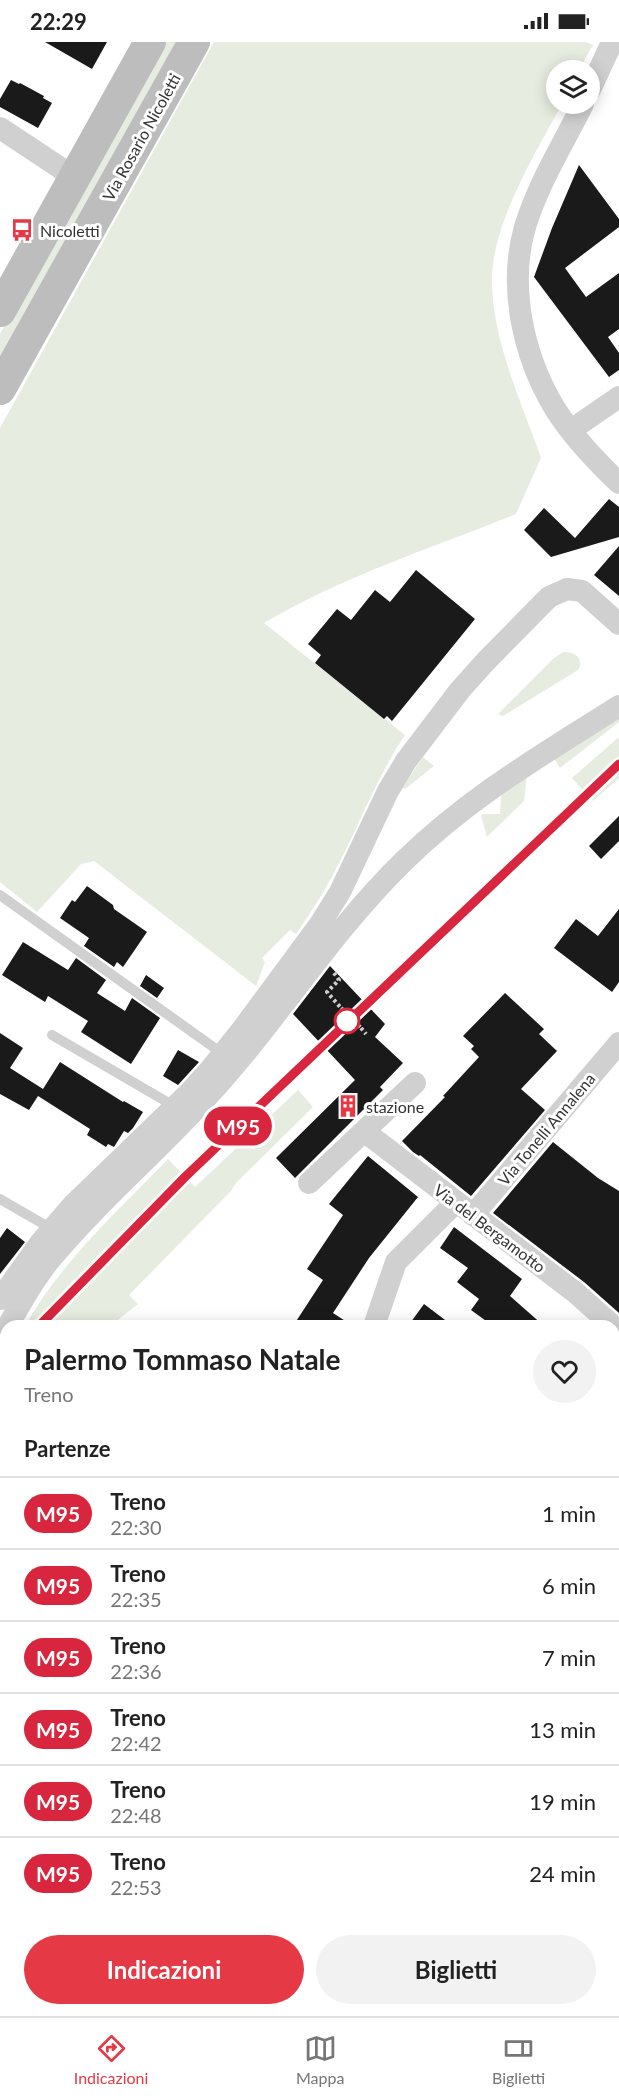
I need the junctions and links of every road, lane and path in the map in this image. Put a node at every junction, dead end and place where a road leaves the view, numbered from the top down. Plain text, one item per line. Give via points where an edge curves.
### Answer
1 (150, 42) edge
2 (194, 42) edge
3 (612, 42) edge
4 (600, 68) edge
5 (578, 114) edge
6 (0, 128) edge
7 (74, 177) junction
8 (0, 311) edge
9 (0, 389) edge
10 (619, 397) edge
11 (571, 430) junction
12 (619, 483) edge
13 (619, 624) edge
14 (619, 706) edge
15 (0, 895) edge
16 (332, 970) dead end
17 (366, 1034) dead end
18 (52, 1035) dead end
19 (619, 1043) edge
20 (222, 1054) junction
21 (415, 1083) dead end
22 (174, 1106) junction
23 (365, 1132) junction
24 (309, 1183) dead end
25 (0, 1199) edge
26 (464, 1208) junction
27 (52, 1228) junction
28 (0, 1299) edge
29 (11, 1320) edge
30 (376, 1320) edge
31 (606, 1320) edge

1 - 7 main road
2 - 9 main road, Via Rosario Nicoletti
3 - 4 street
5 - 11 street via 525,227 517,286 528,347 554,407
6 - 7 street
7 - 8 main road
10 - 11 street
11 - 12 street
13 - 20 street via 582,591 567,589 549,597 486,661 406,761 320,924
14 - 29 street via 475,798 404,861 320,955 236,1066 48,1263
15 - 20 lane
16 - 17 path, bridge via 339,980 327,992
18 - 22 lane
19 - 26 street, Via Tonelli Annalena
20 - 22 street
21 - 23 street
22 - 27 street
23 - 24 street
23 - 26 street, Via del Bergamotto
25 - 27 lane
26 - 30 street, Via Tonelli Annalena via 396,1262
26 - 31 street, Via del Bergamotto
27 - 28 street

